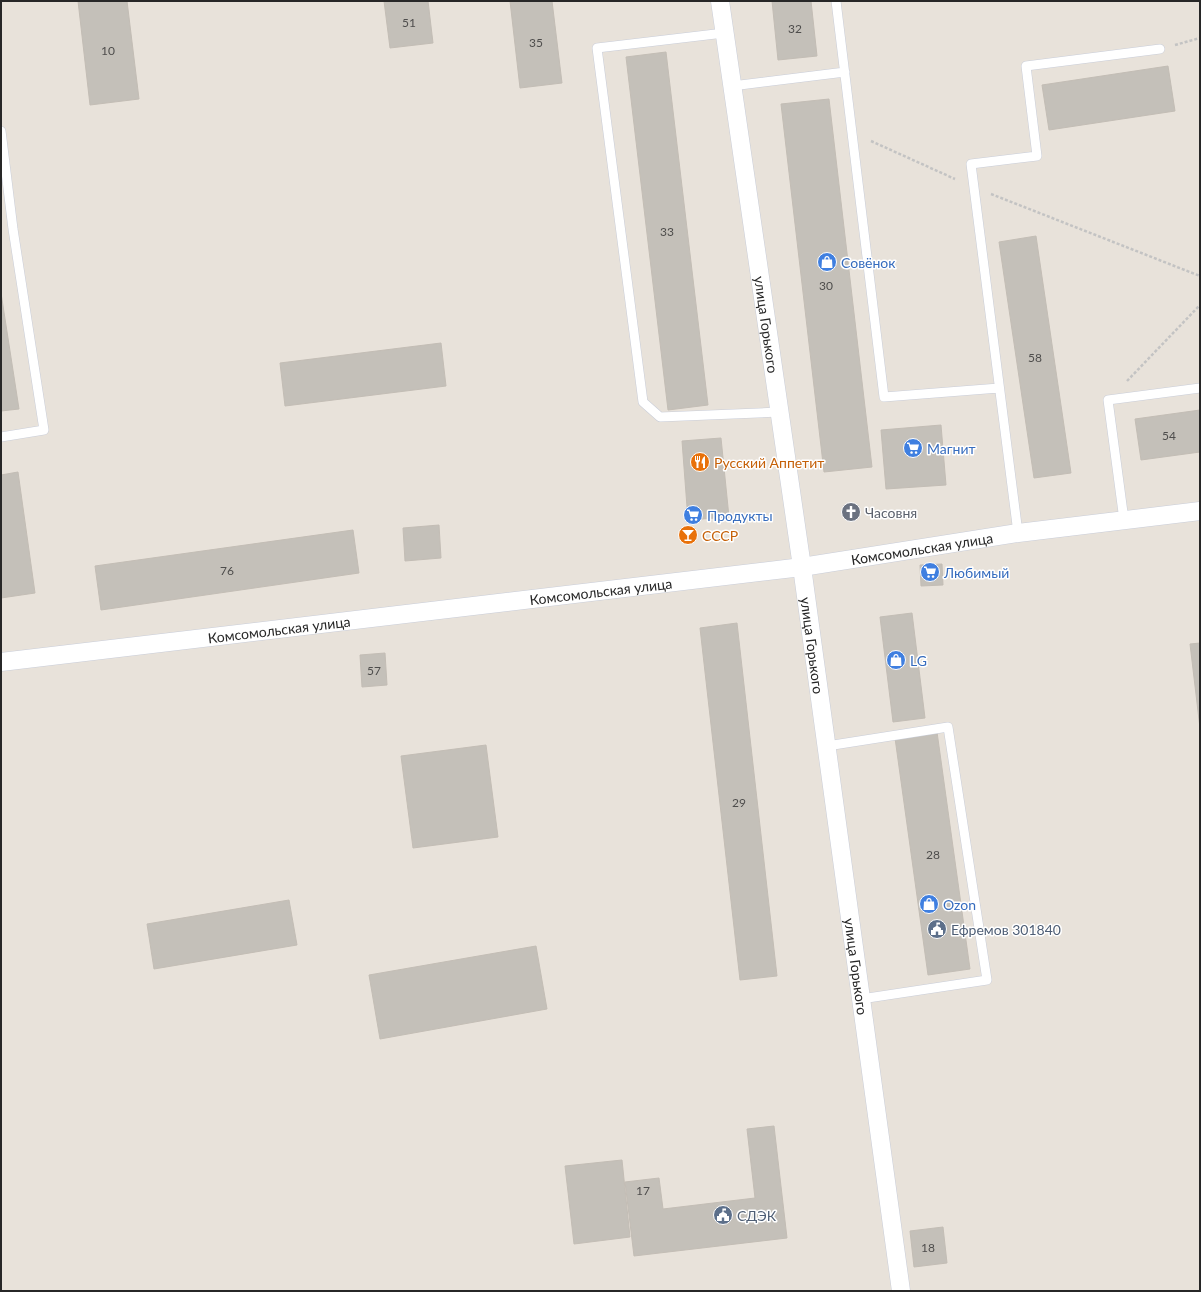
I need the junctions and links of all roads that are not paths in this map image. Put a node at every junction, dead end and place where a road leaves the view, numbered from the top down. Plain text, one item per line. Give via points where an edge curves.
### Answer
1 (720, 1) edge
2 (836, 1) edge
3 (724, 33) junction
4 (1160, 49) road end
5 (845, 72) junction
6 (732, 86) junction
7 (1, 131) edge
8 (1000, 388) junction
9 (1200, 388) edge
10 (779, 412) junction
11 (1, 437) edge
12 (1200, 511) edge
13 (1124, 520) junction
14 (1018, 533) junction
15 (802, 567) junction
16 (1, 662) edge
17 (827, 746) junction
18 (861, 999) junction
19 (901, 1291) edge

1 - 3 street, улица Горького
2 - 5 lane
3 - 6 street, улица Горького
3 - 10 lane via 597,48 643,402 660,418
4 - 8 lane via 1026,66 1037,156 971,164
5 - 6 lane
5 - 8 lane via 884,397
6 - 10 street, улица Горького
7 - 11 lane via 13,229 44,430
8 - 14 lane
9 - 13 lane via 1108,400
10 - 15 street, улица Горького
12 - 13 street, Комсомольская улица
13 - 14 street, Комсомольская улица
14 - 15 street, Комсомольская улица
15 - 16 street, Комсомольская улица
15 - 17 street, улица Горького
17 - 18 street, улица Горького
17 - 18 lane via 948,727 987,980
18 - 19 street, улица Горького

